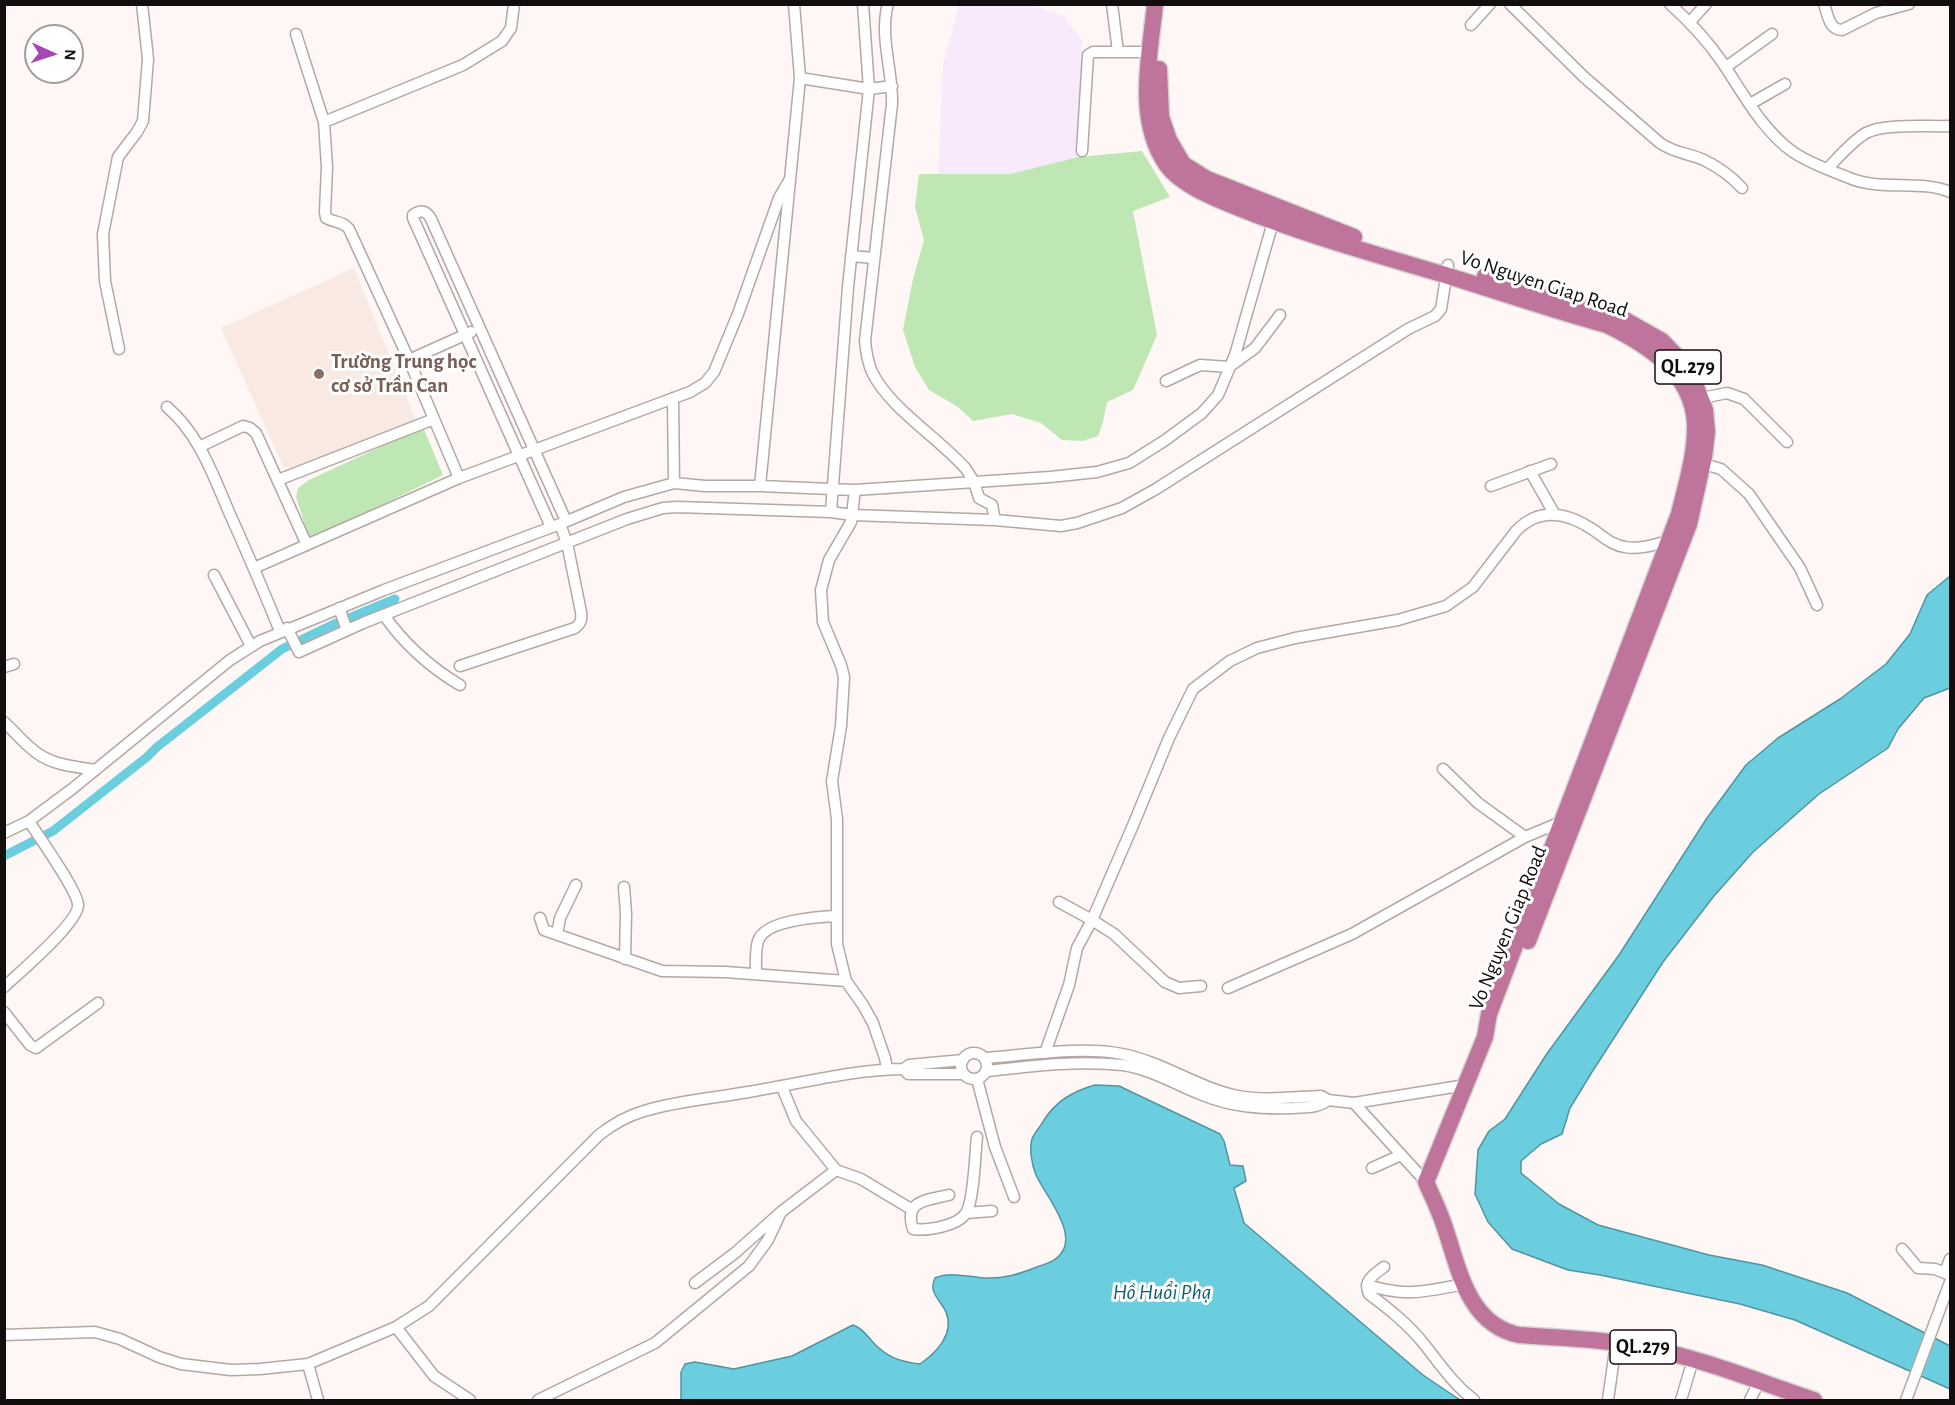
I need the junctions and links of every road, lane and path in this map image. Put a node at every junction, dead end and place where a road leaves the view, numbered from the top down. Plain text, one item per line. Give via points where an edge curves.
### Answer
1 (142, 4) edge
2 (514, 4) edge
3 (794, 4) edge
4 (863, 4) edge
5 (888, 4) edge
6 (1112, 4) edge
7 (1155, 4) edge
8 (1166, 4) edge
9 (1490, 4) edge
10 (1510, 4) edge
11 (1670, 4) edge
12 (1706, 4) edge
13 (1824, 4) edge
14 (1909, 4) edge
15 (1689, 22) junction
16 (1471, 25) dead end
17 (296, 34) dead end
18 (1772, 34) dead end
19 (1118, 52) junction
20 (1150, 52) junction
21 (1726, 67) junction
22 (800, 78) junction
23 (1785, 84) dead end
24 (891, 86) junction
25 (873, 88) junction
26 (1750, 104) junction
27 (324, 122) junction
28 (1950, 126) edge
29 (1082, 151) dead end
30 (1828, 168) junction
31 (790, 179) junction
32 (1742, 188) dead end
33 (1950, 192) edge
34 (1273, 222) junction
35 (864, 257) junction
36 (1447, 270) junction
37 (1280, 315) dead end
38 (479, 329) junction
39 (465, 335) junction
40 (119, 349) dead end
41 (409, 360) junction
42 (1229, 367) junction
43 (1166, 381) dead end
44 (673, 398) junction
45 (1702, 398) junction
46 (167, 406) dead end
47 (434, 419) junction
48 (1787, 442) dead end
49 (199, 447) junction
50 (533, 451) junction
51 (519, 456) junction
52 (1697, 462) junction
53 (1551, 464) dead end
54 (1530, 471) junction
55 (459, 478) junction
56 (278, 480) junction
57 (974, 482) junction
58 (674, 483) junction
59 (760, 486) junction
60 (1491, 486) dead end
61 (832, 488) junction
62 (855, 490) junction
63 (831, 512) junction
64 (852, 515) junction
65 (1555, 515) junction
66 (995, 520) junction
67 (559, 524) junction
68 (1677, 540) junction
69 (567, 543) junction
70 (307, 545) junction
71 (254, 568) junction
72 (214, 575) dead end
73 (1817, 605) dead end
74 (384, 615) junction
75 (343, 620) junction
76 (284, 630) junction
77 (251, 646) junction
78 (460, 666) dead end
79 (460, 685) dead end
80 (4, 722) edge
81 (1443, 769) dead end
82 (95, 770) junction
83 (29, 821) junction
84 (1562, 832) junction
85 (4, 833) edge
86 (1526, 837) junction
87 (576, 885) dead end
88 (624, 887) dead end
89 (1059, 902) dead end
90 (836, 916) junction
91 (540, 918) dead end
92 (1092, 920) junction
93 (557, 934) junction
94 (625, 959) junction
95 (756, 974) junction
96 (846, 981) junction
97 (1201, 986) dead end
98 (4, 987) edge
99 (1228, 988) dead end
100 (98, 1004) dead end
101 (4, 1012) edge
102 (1045, 1053) junction
103 (985, 1058) junction
104 (963, 1060) junction
105 (887, 1069) junction
106 (904, 1069) junction
107 (987, 1071) junction
108 (964, 1074) junction
109 (977, 1079) junction
110 (1466, 1085) junction
111 (782, 1087) junction
112 (1328, 1100) junction
113 (1354, 1103) junction
114 (977, 1137) dead end
115 (1401, 1155) junction
116 (1372, 1168) dead end
117 (836, 1170) junction
118 (1426, 1182) junction
119 (949, 1194) dead end
120 (1014, 1197) dead end
121 (911, 1209) junction
122 (992, 1211) dead end
123 (781, 1212) junction
124 (966, 1213) junction
125 (1902, 1249) dead end
126 (1950, 1259) edge
127 (1384, 1267) dead end
128 (1948, 1276) edge
129 (695, 1282) dead end
130 (1464, 1284) junction
131 (1367, 1285) junction
132 (396, 1327) junction
133 (4, 1335) edge
134 (1616, 1342) junction
135 (1694, 1360) junction
136 (308, 1364) junction
137 (1759, 1382) junction
138 (318, 1401) edge
139 (470, 1401) edge
140 (538, 1401) edge
141 (1474, 1401) edge
142 (1608, 1401) edge
143 (1681, 1401) edge
144 (1750, 1401) edge
145 (1814, 1401) edge
146 (1906, 1401) edge

1 - 40 street via 148,59 143,120 118,157 103,234 105,281
2 - 27 street via 511,28 502,41 463,65
3 - 22 street
4 - 25 street
5 - 24 street via 885,22
6 - 19 street
7 - 20 highway, Vo Nguyen Giap Road / QL.279
8 - 36 highway, Vo Nguyen Giap Road / QL.279 via 1158,77 1161,117 1183,164 1207,179
9 - 16 street
10 - 32 street via 1660,143 1702,159
11 - 15 street
12 - 15 street
13 - 14 street via 1832,26 1842,30 1876,13
15 - 21 street
17 - 27 street
18 - 21 street
19 - 20 street
19 - 29 street via 1088,55
20 - 34 highway, Vo Nguyen Giap Road / QL.279 via 1149,118 1155,144 1167,166 1214,198
21 - 26 street
22 - 25 street
22 - 31 street
23 - 26 street
24 - 25 street
24 - 35 street via 892,104
25 - 35 street
26 - 30 street via 1793,152
27 - 41 street via 326,218 346,225 349,230
28 - 30 street via 1872,130
30 - 33 street via 1866,183
31 - 44 street via 779,198 714,372 705,383
31 - 59 street
34 - 36 highway, Vo Nguyen Giap Road / QL.279
34 - 42 street
35 - 57 street via 865,340 872,372 891,398 955,456
35 - 61 street
36 - 45 highway, Vo Nguyen Giap Road / QL.279 via 1616,315 1642,328 1677,354 1689,369
36 - 52 highway, Vo Nguyen Giap Road / QL.279 via 1608,325 1667,362 1691,401
36 - 66 street via 1441,309 1435,316 1407,329 1122,508 1061,526
37 - 42 street via 1255,348
38 - 39 street
38 - 39 street via 431,219 423,211 417,212 413,218
38 - 50 street
39 - 41 street
39 - 51 street
41 - 47 street
42 - 43 street via 1200,365
42 - 57 street via 1218,395 1202,413 1129,463 1097,472
44 - 50 street
44 - 58 street
45 - 48 street via 1726,393 1744,399
45 - 52 highway, Vo Nguyen Giap Road / QL.279 via 1707,432
46 - 49 street via 181,418
47 - 55 street
47 - 56 street
49 - 56 street via 243,426 250,428
49 - 71 street
50 - 51 street
50 - 67 street
51 - 55 street
51 - 67 street
52 - 68 highway, Vo Nguyen Giap Road / QL.279 via 1679,514
52 - 73 street via 1721,469 1749,494 1800,568
53 - 54 street
54 - 60 street
54 - 65 street
55 - 70 street
56 - 70 street
57 - 62 street
57 - 66 street via 980,498 992,505
58 - 59 street
58 - 67 street via 624,497
59 - 61 street
61 - 62 street
61 - 63 street
62 - 64 street
63 - 64 street
63 - 69 street via 663,508
64 - 66 street
64 - 90 street via 848,530 829,560 820,601 823,622 844,677 832,781 837,819
65 - 68 street via 1578,520 1605,539 1627,548
65 - 92 street via 1541,514 1522,524 1473,587 1446,606 1398,620 1257,648 1200,682 1169,738
67 - 69 street
67 - 75 street via 471,556
68 - 84 highway, Vo Nguyen Giap Road / QL.279
69 - 74 street
69 - 78 street via 581,612 579,624
70 - 71 street
71 - 76 street
72 - 77 street
74 - 75 street
74 - 79 street via 414,650
75 - 76 street
75 - 76 street via 297,646
76 - 77 street
77 - 82 street via 221,666
80 - 82 street via 33,751 47,759
81 - 86 street via 1478,803
82 - 83 street
83 - 85 street
83 - 98 street via 71,885 78,909 55,939
84 - 86 street
84 - 110 highway, Vo Nguyen Giap Road / QL.279 via 1489,1014 1485,1037
86 - 99 street via 1352,934
87 - 93 street
88 - 94 street
89 - 92 street
90 - 95 street via 796,920 763,934 756,948
90 - 96 street via 837,944
91 - 93 street via 544,930
92 - 97 street via 1114,934 1165,982 1179,988
92 - 102 street via 1077,948 1069,985
93 - 94 street
94 - 95 street via 662,971
95 - 96 street
96 - 105 street via 873,1023
100 - 101 street via 36,1048
102 - 103 street
102 - 112 street via 1120,1053 1240,1096 1321,1096
103 - 104 street via 973,1053
103 - 107 street
104 - 106 street via 909,1065
104 - 108 street
105 - 106 street
105 - 111 street
106 - 108 street via 908,1074
107 - 109 street
107 - 112 street via 1100,1063 1142,1070 1235,1106 1323,1106
108 - 109 street
109 - 120 street via 995,1147
110 - 113 street
110 - 118 highway, QL.279
111 - 117 street via 796,1121
111 - 132 street via 647,1110 611,1125 447,1291
112 - 113 street
113 - 115 street
114 - 124 street
115 - 116 street
115 - 118 street
117 - 121 street via 861,1179
117 - 123 street
118 - 130 highway, QL.279
119 - 121 street via 918,1203
121 - 124 street via 913,1230 939,1228
122 - 124 street
123 - 129 street
123 - 140 street via 768,1240 749,1266 655,1343
125 - 128 street via 1918,1268 1935,1269
126 - 128 street
127 - 131 street
128 - 146 street
130 - 131 street via 1416,1293
130 - 134 highway, QL.279 via 1474,1306 1508,1333
131 - 141 street via 1369,1294 1402,1320 1458,1388
132 - 136 street
132 - 139 street via 434,1376
133 - 136 street via 95,1332 159,1357 202,1368 260,1369
134 - 135 highway, QL.279
134 - 142 street
135 - 137 highway, QL.279
135 - 143 street
136 - 138 street
137 - 144 street
137 - 145 highway, QL.279

